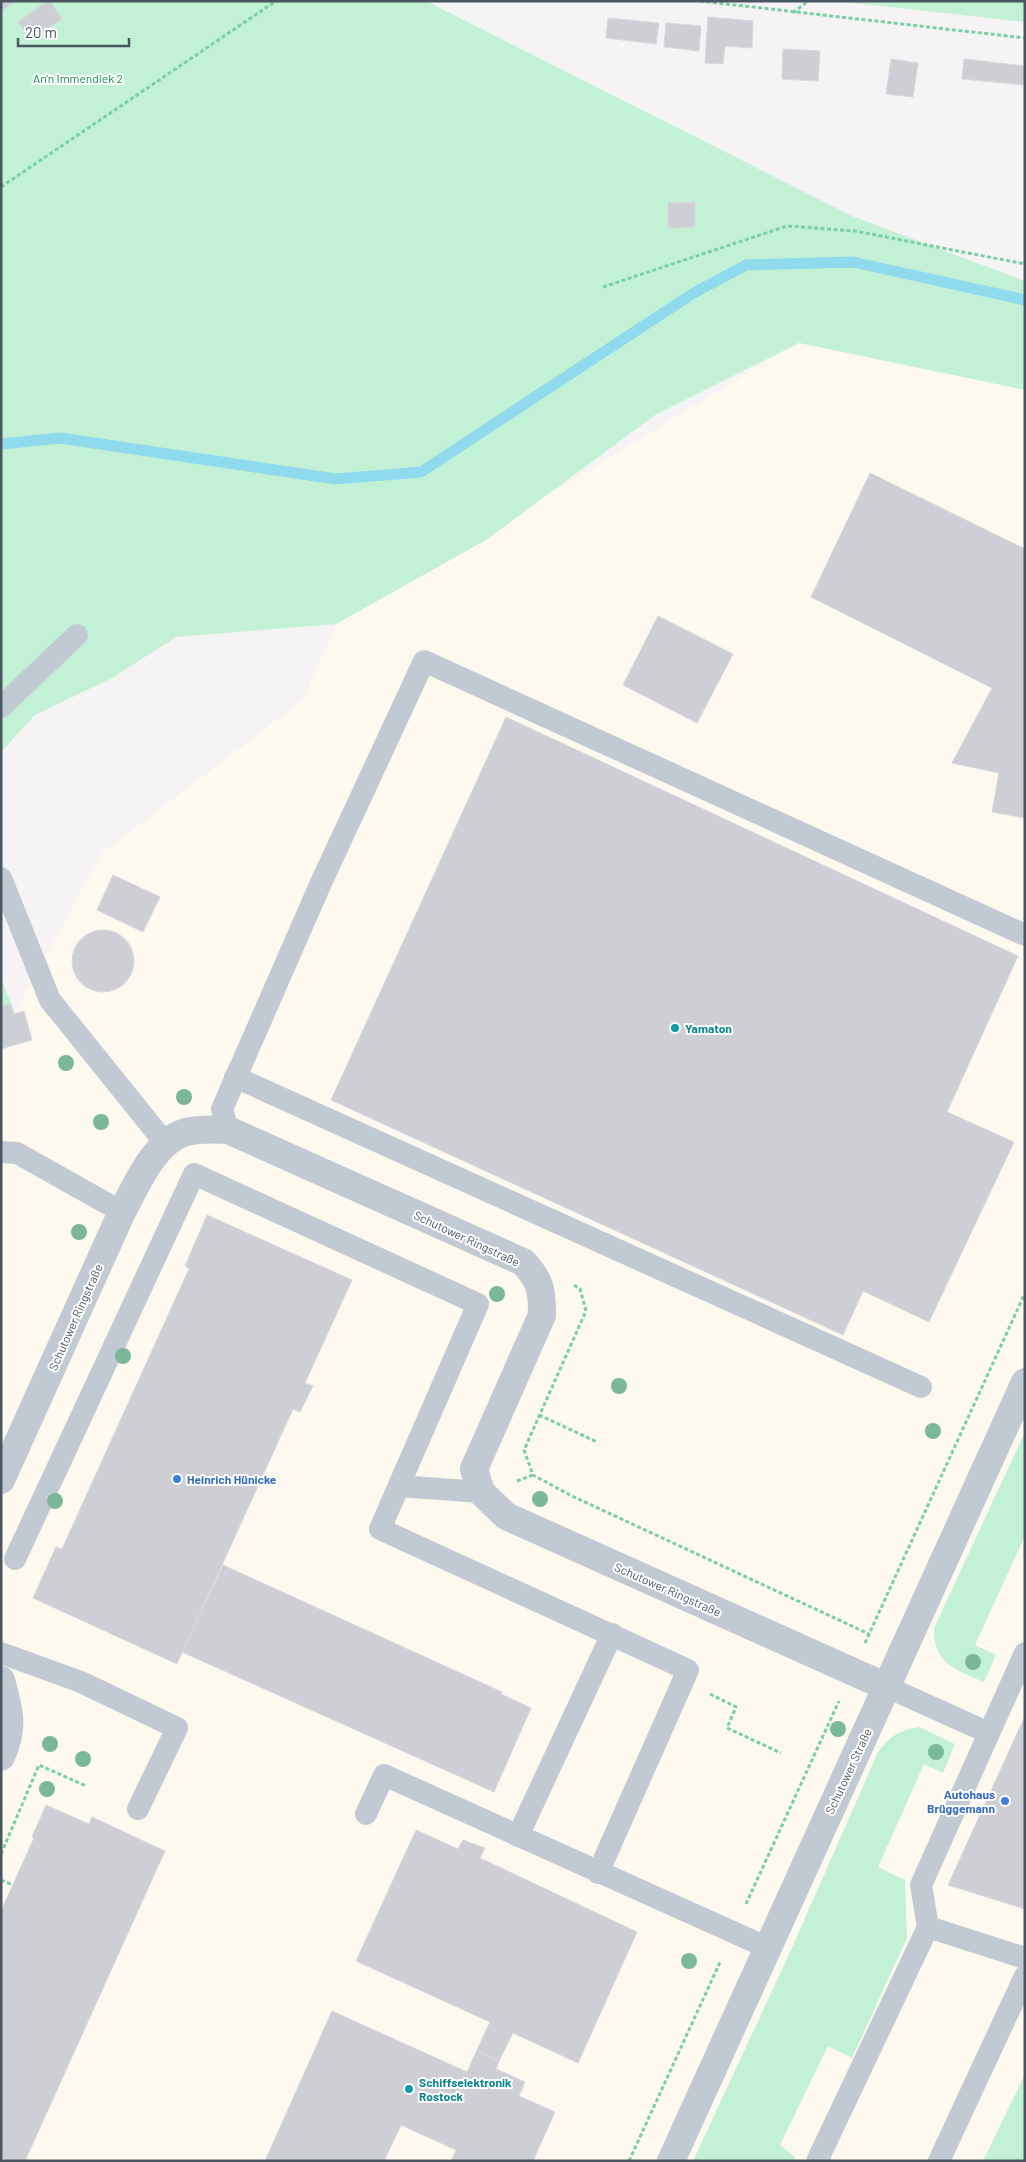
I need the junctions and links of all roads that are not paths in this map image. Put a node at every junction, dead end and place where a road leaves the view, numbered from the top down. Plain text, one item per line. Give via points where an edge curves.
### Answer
1 (77, 635) dead end
2 (1, 707) edge
3 (1, 878) edge
4 (1025, 935) edge
5 (236, 1077) junction
6 (228, 1130) junction
7 (166, 1144) junction
8 (1, 1152) edge
9 (122, 1212) junction
10 (1025, 1382) edge
11 (921, 1387) dead end
12 (1, 1480) edge
13 (399, 1486) junction
14 (481, 1492) junction
15 (15, 1559) dead end
16 (612, 1634) junction
17 (1, 1653) edge
18 (1025, 1653) edge
19 (1, 1680) edge
20 (887, 1687) junction
21 (990, 1733) junction
22 (1, 1757) edge
23 (138, 1809) dead end
24 (366, 1814) dead end
25 (518, 1836) junction
26 (598, 1872) junction
27 (928, 1927) junction
28 (766, 1947) junction
29 (1025, 1958) edge
30 (1025, 1976) edge
31 (671, 2161) edge
32 (820, 2161) edge
33 (939, 2161) edge

1 - 2 lane
3 - 7 lane via 50,1000
4 - 5 lane via 424,661 320,885
5 - 6 lane via 222,1109
5 - 11 lane
6 - 7 street, Schutower Ringstraße via 184,1133
6 - 14 street, Schutower Ringstraße via 523,1262 536,1276 542,1294 542,1315 474,1469
7 - 9 street, Schutower Ringstraße via 144,1169
8 - 9 lane via 17,1152
9 - 12 street, Schutower Ringstraße
10 - 20 street, Schutower Straße
13 - 14 lane
13 - 15 lane via 478,1304 194,1174
13 - 16 lane via 380,1529
14 - 20 street, Schutower Ringstraße via 506,1516
16 - 25 lane
16 - 26 lane via 688,1670
17 - 23 lane via 81,1682 177,1728
18 - 21 lane
19 - 22 street via 11,1721 7,1745
20 - 21 lane
20 - 28 street, Schutower Straße
21 - 27 lane via 920,1885
24 - 25 lane via 384,1775
25 - 26 lane
26 - 28 lane
27 - 29 lane
27 - 32 lane via 818,2159
28 - 31 street, Schutower Straße
30 - 33 lane

